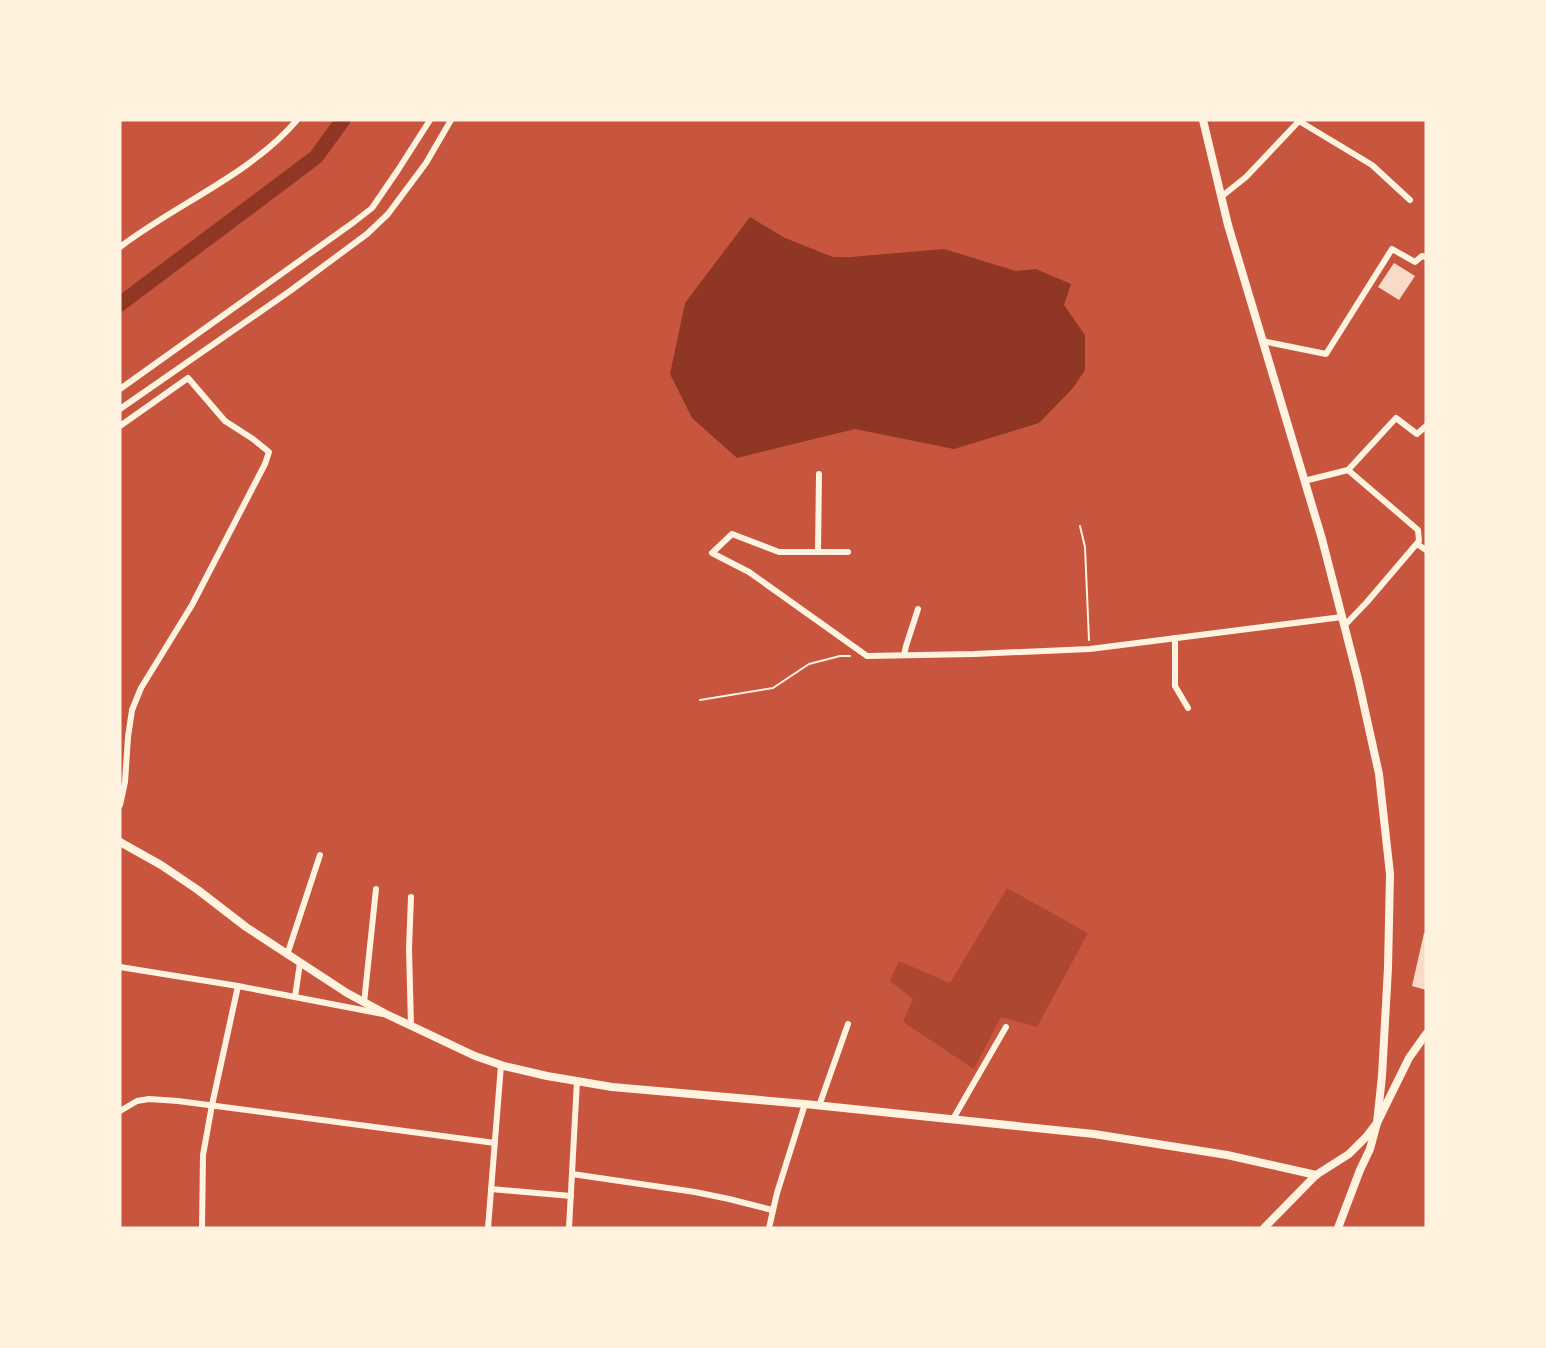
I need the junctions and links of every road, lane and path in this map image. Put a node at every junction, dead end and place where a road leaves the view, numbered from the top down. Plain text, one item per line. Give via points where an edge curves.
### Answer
1 (297, 120) edge
2 (430, 120) edge
3 (451, 120) edge
4 (1203, 120) edge
5 (1299, 121) edge
6 (1221, 197) junction
7 (1410, 200) dead end
8 (120, 247) edge
9 (1426, 257) edge
10 (1262, 341) junction
11 (120, 389) edge
12 (120, 409) edge
13 (120, 426) edge
14 (1426, 426) edge
15 (1348, 470) junction
16 (819, 474) dead end
17 (1304, 481) junction
18 (1080, 526) dead end
19 (1417, 543) junction
20 (1426, 550) edge
21 (818, 552) junction
22 (848, 552) dead end
23 (918, 609) dead end
24 (1343, 621) junction
25 (1175, 638) junction
26 (1090, 649) junction
27 (904, 655) junction
28 (867, 656) junction
29 (700, 700) dead end
30 (1188, 708) dead end
31 (120, 805) edge
32 (120, 842) edge
33 (320, 855) dead end
34 (376, 888) dead end
35 (411, 897) dead end
36 (287, 955) junction
37 (300, 963) junction
38 (120, 967) edge
39 (238, 986) junction
40 (295, 997) junction
41 (364, 1003) junction
42 (386, 1014) junction
43 (848, 1024) dead end
44 (411, 1026) junction
45 (1006, 1028) dead end
46 (1426, 1034) edge
47 (501, 1065) junction
48 (577, 1081) junction
49 (805, 1104) junction
50 (212, 1105) junction
51 (819, 1106) junction
52 (120, 1111) edge
53 (953, 1119) junction
54 (1377, 1123) junction
55 (495, 1143) junction
56 (572, 1174) junction
57 (1316, 1175) junction
58 (491, 1189) junction
59 (571, 1196) junction
60 (772, 1210) junction
61 (202, 1228) edge
62 (488, 1228) edge
63 (569, 1228) edge
64 (769, 1228) edge
65 (1264, 1228) edge
66 (1338, 1228) edge

1 - 8 street via 247,164
2 - 11 street via 372,207
3 - 12 street via 426,163 388,214 367,234
4 - 6 main road
5 - 6 street via 1246,177
5 - 7 street via 1372,165
6 - 10 main road
9 - 10 street via 1415,262 1392,249 1326,354
10 - 17 main road
13 - 31 street via 188,378 225,421 269,453 192,605 141,688 132,710
14 - 15 street via 1417,434 1396,418
15 - 17 street
15 - 19 street via 1418,530
16 - 21 street
17 - 24 main road
18 - 26 path via 1085,547
19 - 20 street
19 - 24 street via 1367,602
21 - 22 street
21 - 28 street via 779,552 732,534 712,553 749,572
23 - 27 street
24 - 25 street
24 - 54 main road via 1379,774 1390,874
25 - 26 street
25 - 30 street via 1175,687
26 - 27 street
27 - 28 street
28 - 29 path via 840,656 809,664 772,688
32 - 36 street via 198,890
33 - 36 street
34 - 41 street
35 - 44 street
36 - 37 street
37 - 40 street
37 - 41 street
38 - 39 street
39 - 40 street
39 - 50 street
40 - 42 street
41 - 42 street
42 - 44 street
43 - 51 street
44 - 47 street
45 - 53 street
46 - 54 street via 1409,1058
47 - 48 street
47 - 55 street
48 - 49 street
48 - 56 street
49 - 51 street
49 - 60 street
50 - 52 street via 149,1099
50 - 55 street
50 - 61 street via 203,1155
51 - 53 street
53 - 57 street via 1094,1134 1227,1155
54 - 57 main road via 1349,1154
54 - 66 street
55 - 58 street
56 - 59 street
56 - 60 street via 695,1192
57 - 65 main road
58 - 59 street
58 - 62 street
59 - 63 street
60 - 64 street

